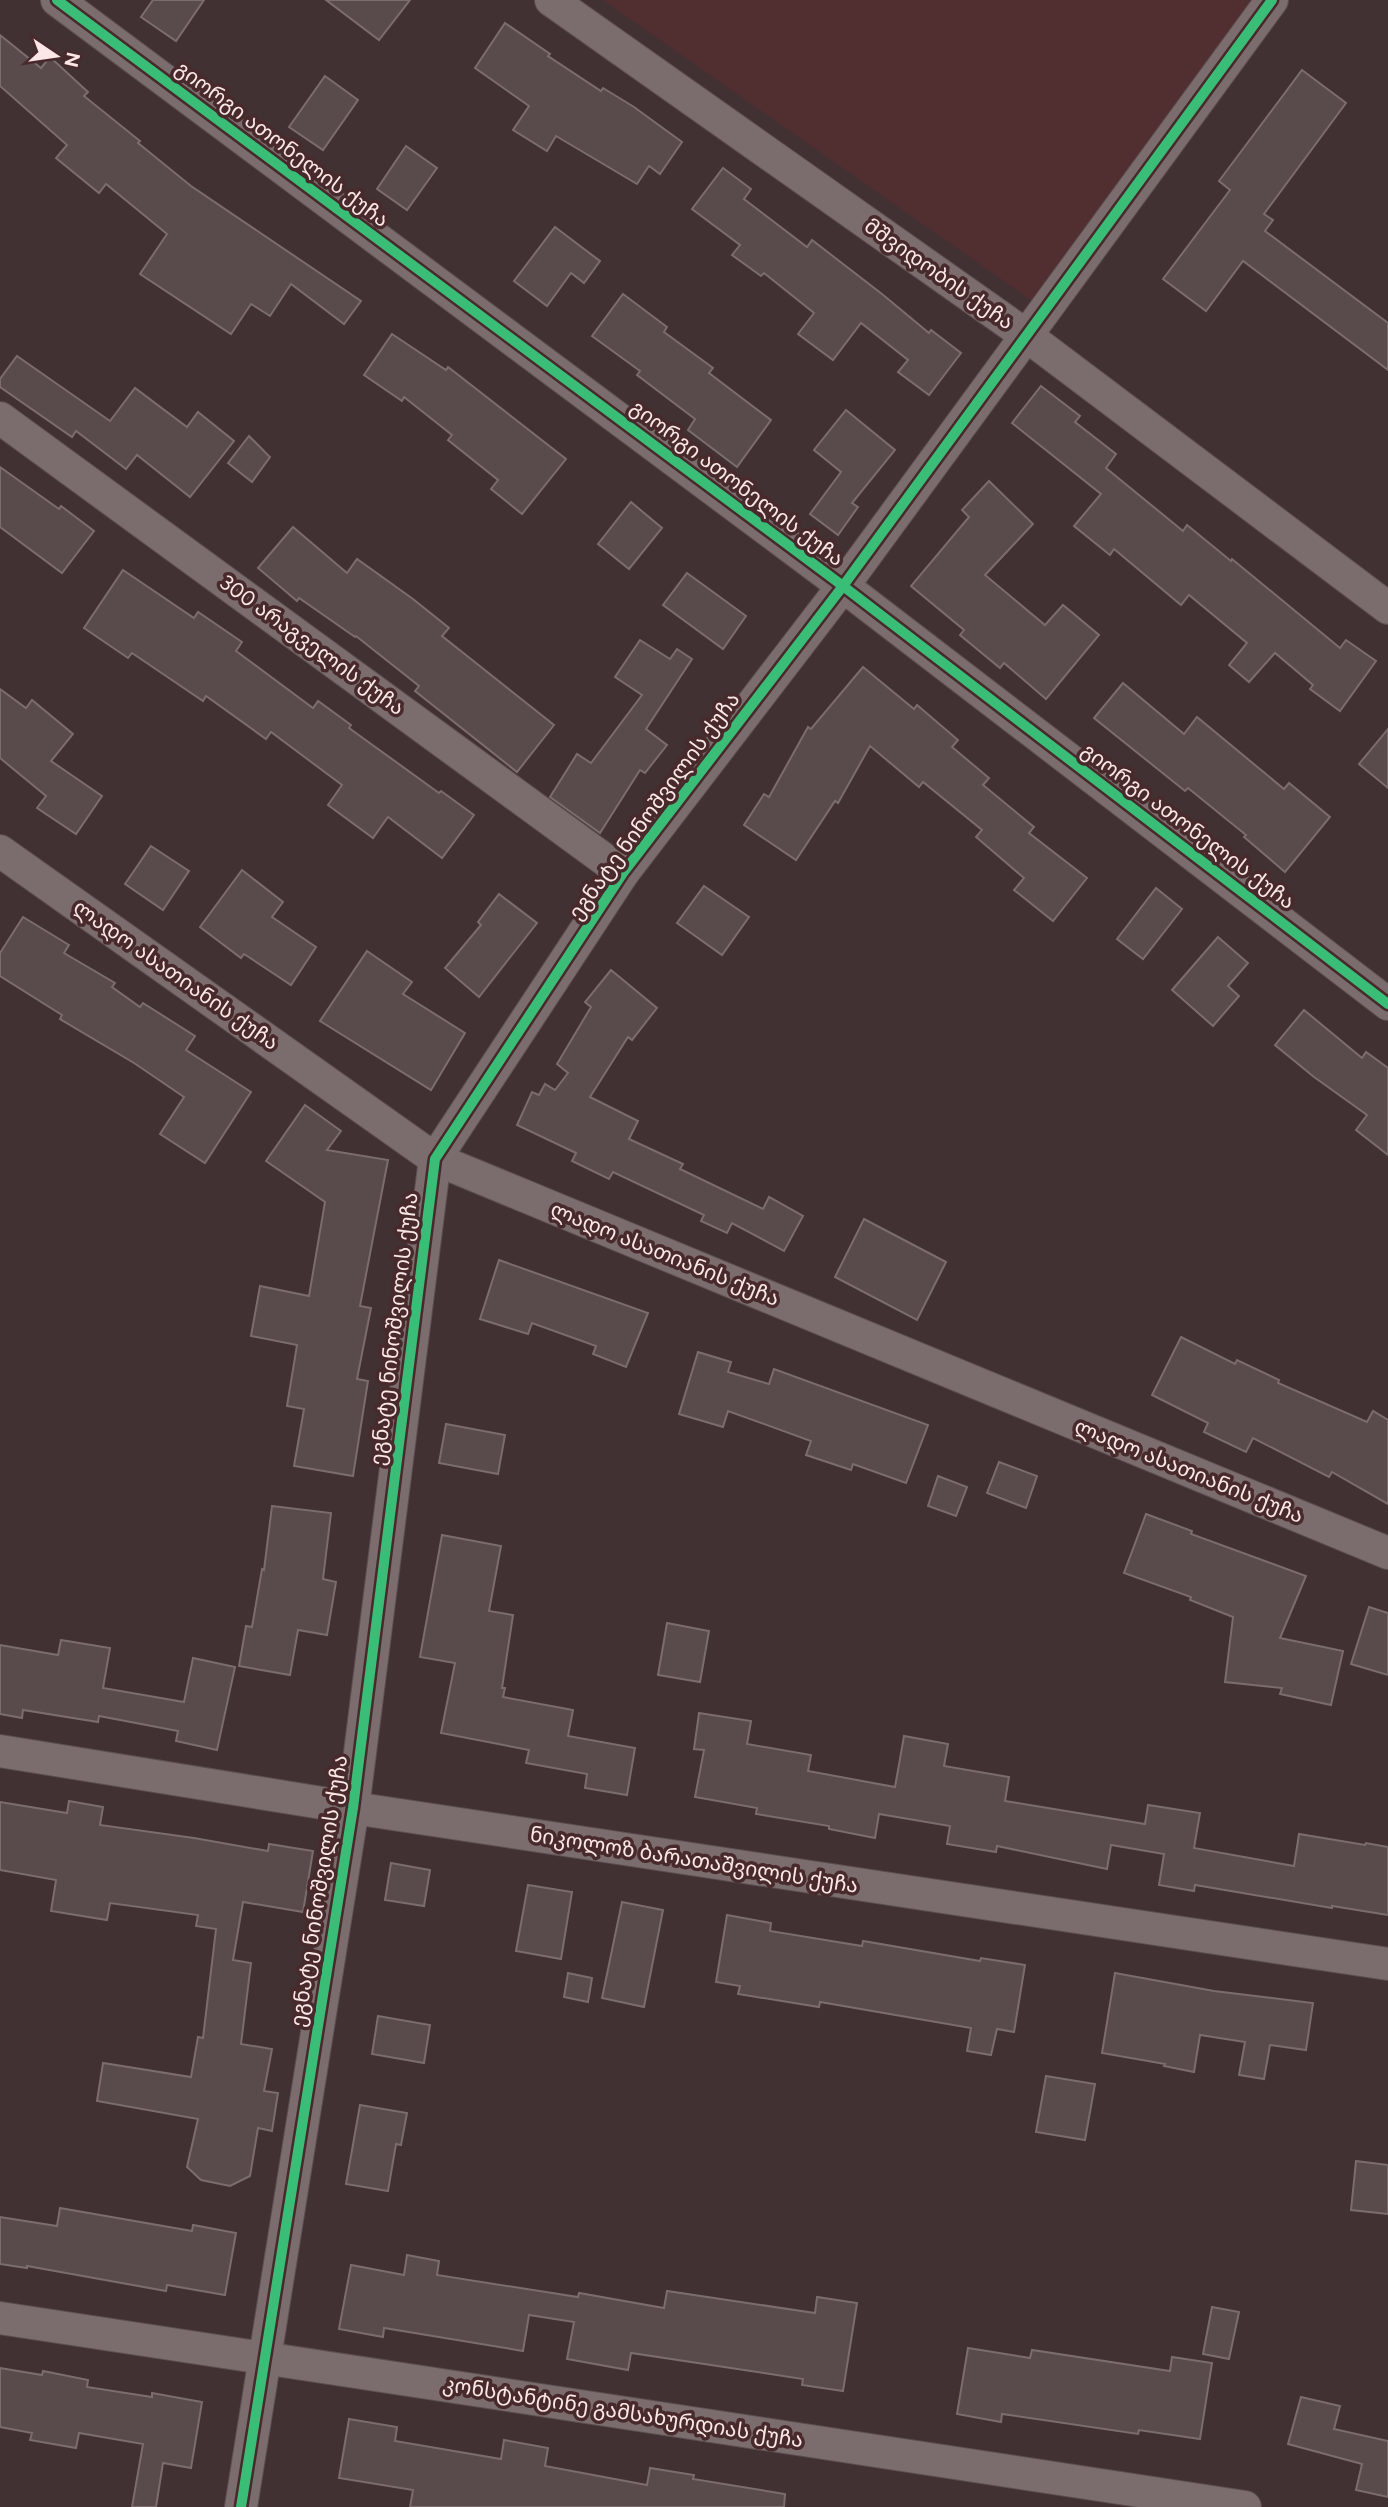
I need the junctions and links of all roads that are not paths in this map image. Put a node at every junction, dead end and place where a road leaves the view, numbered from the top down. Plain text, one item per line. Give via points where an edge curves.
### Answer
1 (57, 0) edge
2 (551, 0) edge
3 (1272, 0) edge
4 (1027, 335) junction
5 (0, 418) edge
6 (843, 586) junction
7 (1388, 608) edge
8 (0, 851) edge
9 (623, 873) junction
10 (1388, 1004) edge
11 (435, 1159) junction
12 (1388, 1553) edge
13 (0, 1751) edge
14 (353, 1808) junction
15 (1388, 1964) edge
16 (0, 2318) edge
17 (264, 2358) junction
18 (241, 2507) edge
19 (1245, 2507) edge

1 - 6 street, გიორგი ათონელის ქუჩა
2 - 4 street, მშვიდობის ქუჩა
3 - 4 street, ეგნატე ნინოშვილის ქუჩა
4 - 6 street, ეგნატე ნინოშვილის ქუჩა
4 - 7 street, მშვიდობის ქუჩა
5 - 9 street, 300 არაგველის ქუჩა
6 - 9 street, ეგნატე ნინოშვილის ქუჩა
6 - 10 street, გიორგი ათონელის ქუჩა
8 - 11 street, ლადო ასათიანის ქუჩა
9 - 11 street, ეგნატე ნინოშვილის ქუჩა
11 - 12 street, ლადო ასათიანის ქუჩა
11 - 14 street, ეგნატე ნინოშვილის ქუჩა
13 - 14 street, ნიკოლოზ ბარათაშვილის ქუჩა
14 - 15 street, ნიკოლოზ ბარათაშვილის ქუჩა
14 - 17 street, ეგნატე ნინოშვილის ქუჩა
16 - 17 street, კონსტანტინე გამსახურდიას ქუჩა
17 - 18 street, ეგნატე ნინოშვილის ქუჩა
17 - 19 street, კონსტანტინე გამსახურდიას ქუჩა

